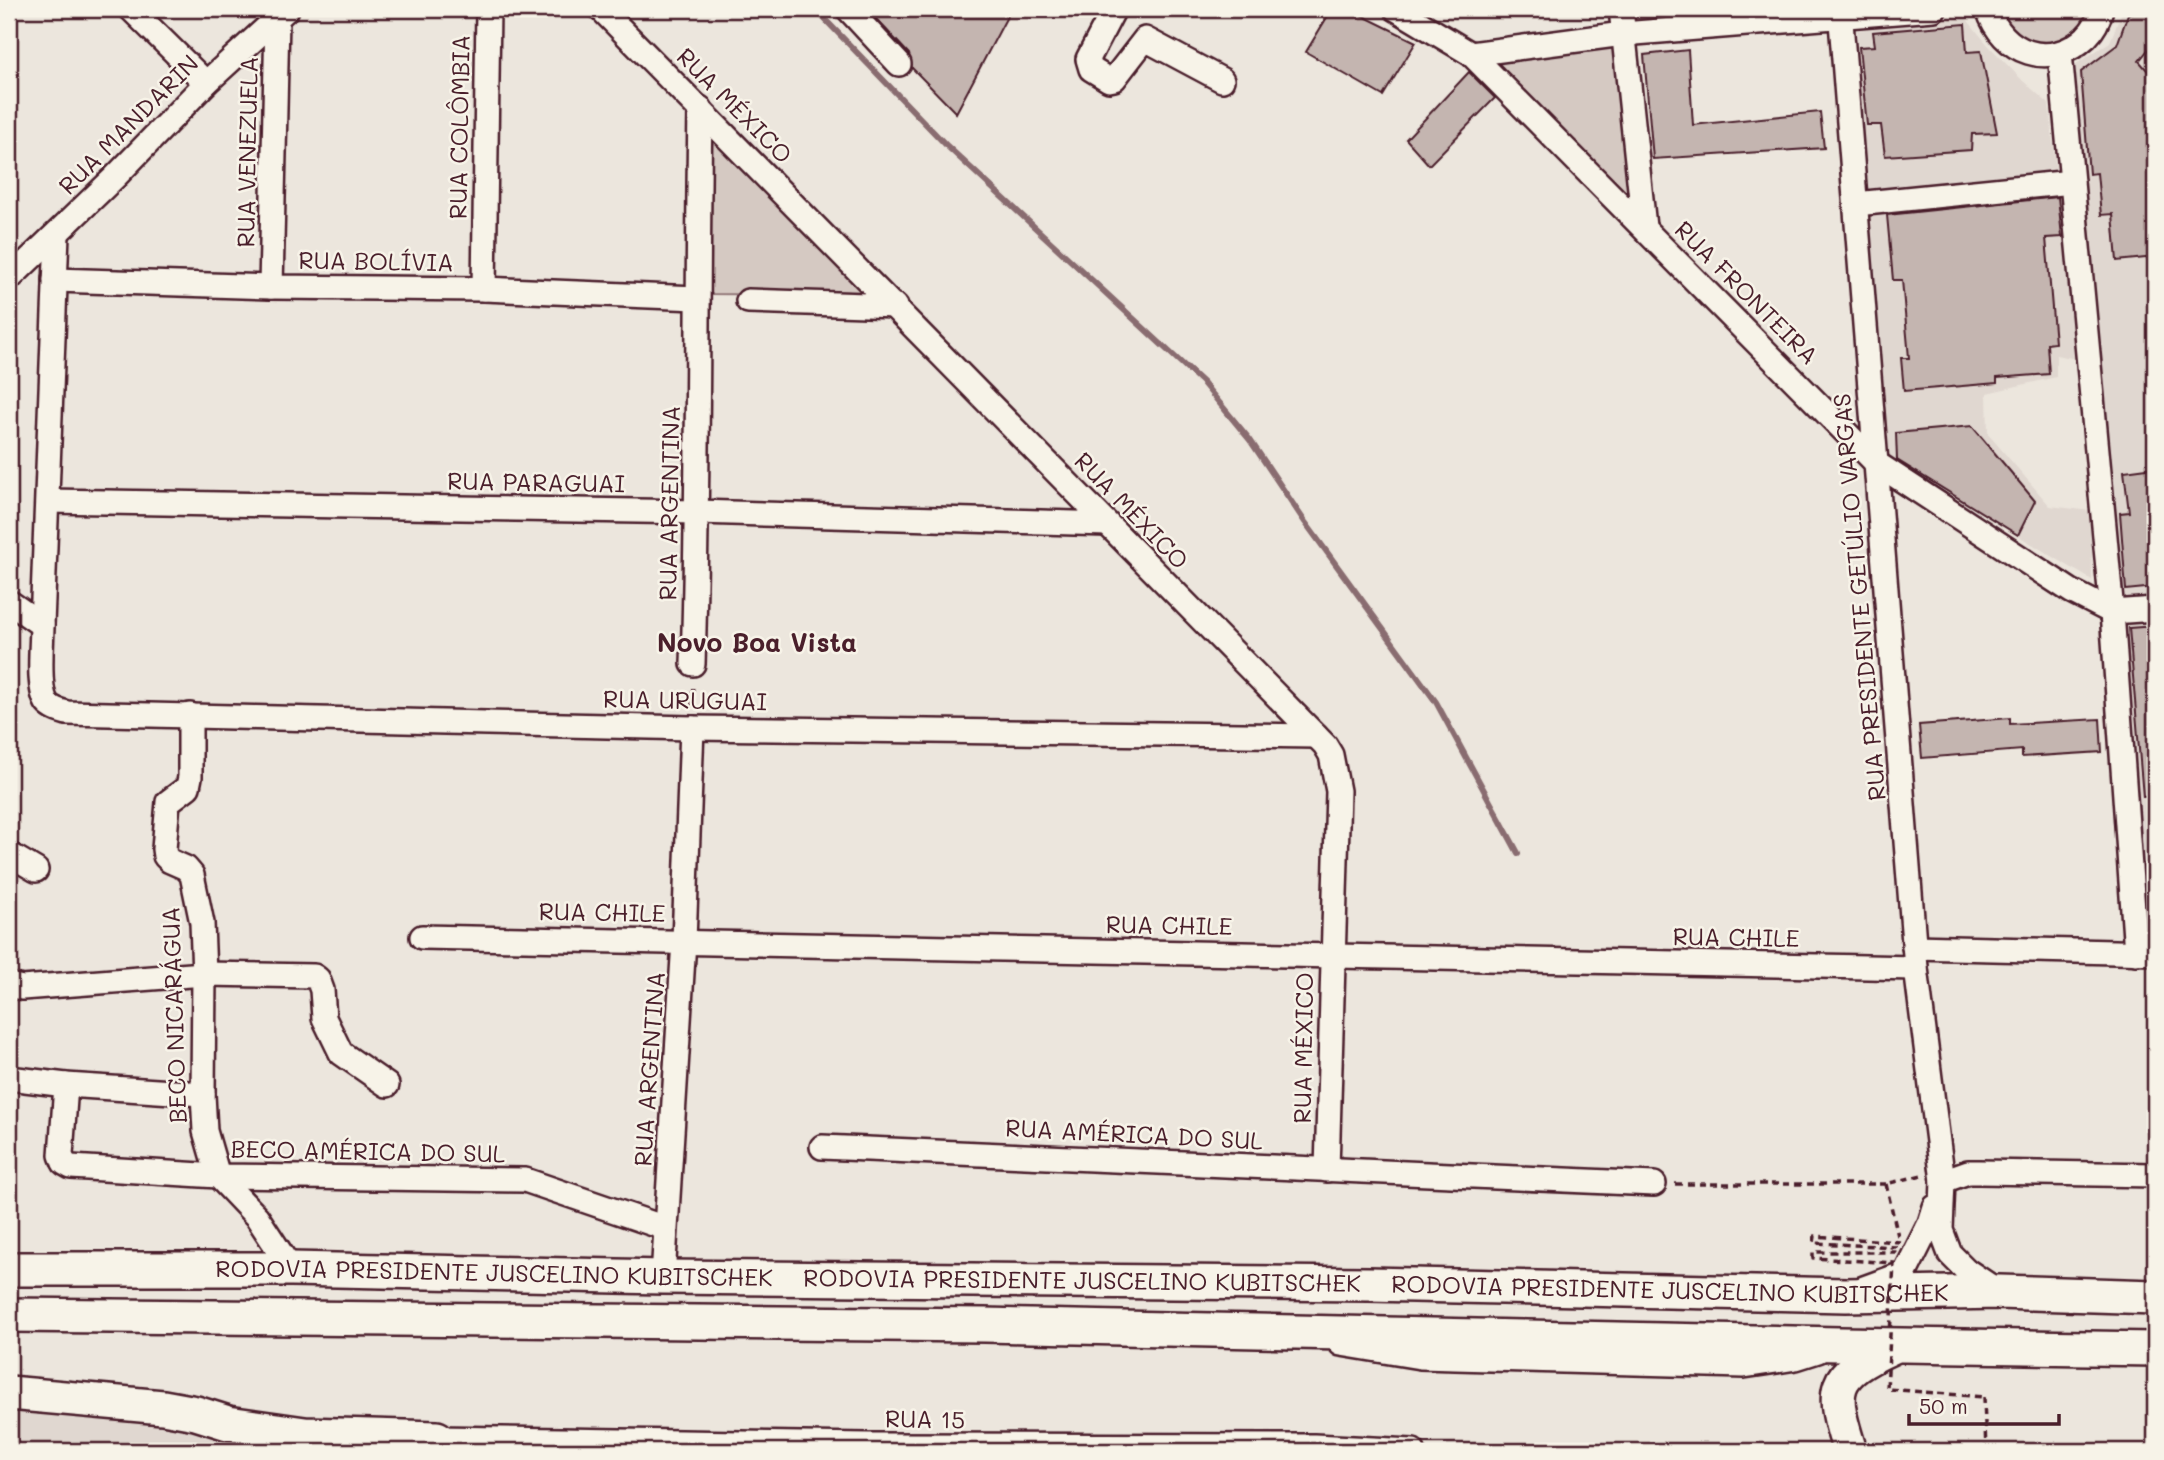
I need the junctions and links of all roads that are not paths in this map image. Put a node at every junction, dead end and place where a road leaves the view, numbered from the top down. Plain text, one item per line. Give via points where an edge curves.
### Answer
1 (131, 9) edge
2 (488, 9) edge
3 (601, 9) edge
4 (848, 9) edge
5 (1114, 9) edge
6 (1398, 9) edge
7 (1621, 9) edge
8 (1934, 9) edge
9 (1988, 9) edge
10 (2101, 9) edge
11 (1841, 13) edge
12 (282, 14) edge
13 (1623, 34) junction
14 (2060, 53) junction
15 (1471, 54) junction
16 (899, 64) dead end
17 (1222, 80) dead end
18 (206, 83) junction
19 (700, 108) junction
20 (2072, 182) junction
21 (1856, 204) junction
22 (1644, 227) junction
23 (57, 234) junction
24 (9, 279) edge
25 (55, 280) junction
26 (271, 287) junction
27 (484, 289) junction
28 (696, 298) junction
29 (748, 301) dead end
30 (896, 306) junction
31 (1876, 463) junction
32 (48, 501) junction
33 (698, 512) junction
34 (1107, 524) junction
35 (9, 603) edge
36 (2155, 608) edge
37 (2112, 612) junction
38 (41, 625) junction
39 (693, 664) road end
40 (190, 715) junction
41 (692, 728) junction
42 (1316, 736) junction
43 (9, 853) edge
44 (36, 870) dead end
45 (422, 937) dead end
46 (684, 941) junction
47 (2146, 953) edge
48 (1332, 956) junction
49 (1915, 958) junction
50 (205, 974) junction
51 (9, 985) edge
52 (9, 1078) edge
53 (66, 1085) junction
54 (387, 1085) dead end
55 (203, 1094) junction
56 (822, 1147) dead end
57 (1328, 1170) junction
58 (2155, 1175) edge
59 (218, 1176) junction
60 (1942, 1176) junction
61 (1654, 1184) road end
62 (665, 1228) junction
63 (9, 1269) edge
64 (291, 1269) junction
65 (663, 1277) junction
66 (1999, 1292) junction
67 (1846, 1295) junction
68 (2155, 1297) edge
69 (9, 1315) edge
70 (1900, 1343) junction
71 (2155, 1349) edge
72 (9, 1393) edge
73 (437, 1445) edge
74 (654, 1446) edge
75 (868, 1448) edge
76 (1086, 1449) edge
77 (1314, 1449) edge
78 (1413, 1451) edge
79 (1850, 1451) edge

1 - 18 street
2 - 27 street, RUA COLÔMBIA
3 - 19 street, RUA MÉXICO
4 - 16 street
5 - 17 street via 1088,59 1091,69 1114,79 1145,39
6 - 15 street, RUA FRONTEIRA
7 - 13 street
8 - 11 street
9 - 14 street via 2004,39 2021,50 2040,55
10 - 14 street via 2091,31
11 - 13 street
11 - 21 street, RUA PRESIDENTE GETÚLIO VARGAS
12 - 18 street, RUA MANDARIN
12 - 26 street, RUA VENEZUELA
13 - 15 street
13 - 22 street
14 - 20 street
15 - 22 street, RUA FRONTEIRA
18 - 23 street, RUA MANDARIN
19 - 28 street, RUA ARGENTINA
19 - 30 street, RUA MÉXICO
20 - 21 street
20 - 37 street
21 - 31 street, RUA PRESIDENTE GETÚLIO VARGAS
22 - 31 street, RUA FRONTEIRA
23 - 24 street, RUA MANDARIN
23 - 25 street
25 - 26 street, RUA BOLÍVIA
25 - 32 street
26 - 27 street, RUA BOLÍVIA
27 - 28 street, RUA BOLÍVIA
28 - 33 street, RUA ARGENTINA
29 - 30 street
30 - 34 street, RUA MÉXICO
31 - 37 street, RUA FRONTEIRA via 2071,591
31 - 49 street, RUA PRESIDENTE GETÚLIO VARGAS
32 - 33 street, RUA PARAGUAI
32 - 38 street
33 - 34 street, RUA PARAGUAI
33 - 39 street, RUA ARGENTINA
34 - 42 street, RUA MÉXICO
35 - 38 street
36 - 37 street
37 - 47 street
38 - 40 street, RUA URUGUAI via 42,689 54,709
40 - 41 street, RUA URUGUAI
40 - 50 street, BECO NICARÁGUA via 190,777 188,786 168,802 164,849 170,861 192,875 202,923
41 - 42 street, RUA URUGUAI
41 - 46 street, RUA ARGENTINA
42 - 48 street, RUA MÉXICO via 1331,755 1338,791
43 - 44 street
45 - 46 street, RUA CHILE
46 - 48 street, RUA CHILE
46 - 62 street, RUA ARGENTINA
47 - 49 street, RUA CHILE
48 - 49 street, RUA CHILE
48 - 57 street, RUA MÉXICO
49 - 60 street, RUA PRESIDENTE GETÚLIO VARGAS
50 - 51 street via 22,988
50 - 54 street via 310,975 318,979 324,1018 341,1053
50 - 55 street, BECO NICARÁGUA
52 - 53 street
53 - 55 street
53 - 59 street, BECO AMÉRICA DO SUL via 64,1163
55 - 59 street, BECO NICARÁGUA via 205,1131
56 - 57 street, RUA AMÉRICA DO SUL
57 - 61 street, RUA AMÉRICA DO SUL
58 - 60 street via 1968,1172
59 - 62 street, BECO AMÉRICA DO SUL via 525,1180
59 - 64 street, BECO NICARÁGUA via 257,1217
60 - 66 street, RUA PRESIDENTE GETÚLIO VARGAS via 1941,1230 1950,1254
60 - 67 street, RUA PRESIDENTE GETÚLIO VARGAS via 1930,1223 1905,1273
62 - 65 street, RUA ARGENTINA
63 - 64 highway, RODOVIA PRESIDENTE JUSCELINO KUBITSCHEK
64 - 65 highway, RODOVIA PRESIDENTE JUSCELINO KUBITSCHEK
65 - 67 highway, RODOVIA PRESIDENTE JUSCELINO KUBITSCHEK via 1368,1284
66 - 67 highway, RODOVIA PRESIDENTE JUSCELINO KUBITSCHEK
66 - 68 highway, RODOVIA PRESIDENTE JUSCELINO KUBITSCHEK
69 - 70 highway, RODOVIA PRESIDENTE JUSCELINO KUBITSCHEK via 779,1322
70 - 71 highway, RODOVIA PRESIDENTE JUSCELINO KUBITSCHEK
70 - 79 highway via 1850,1369 1841,1384 1837,1406
72 - 73 highway via 163,1407 228,1423 305,1434
73 - 74 street, RUA 15
74 - 75 street, RUA 15
75 - 76 street, RUA 15
76 - 77 street, RUA 15
77 - 78 street, RUA 15

